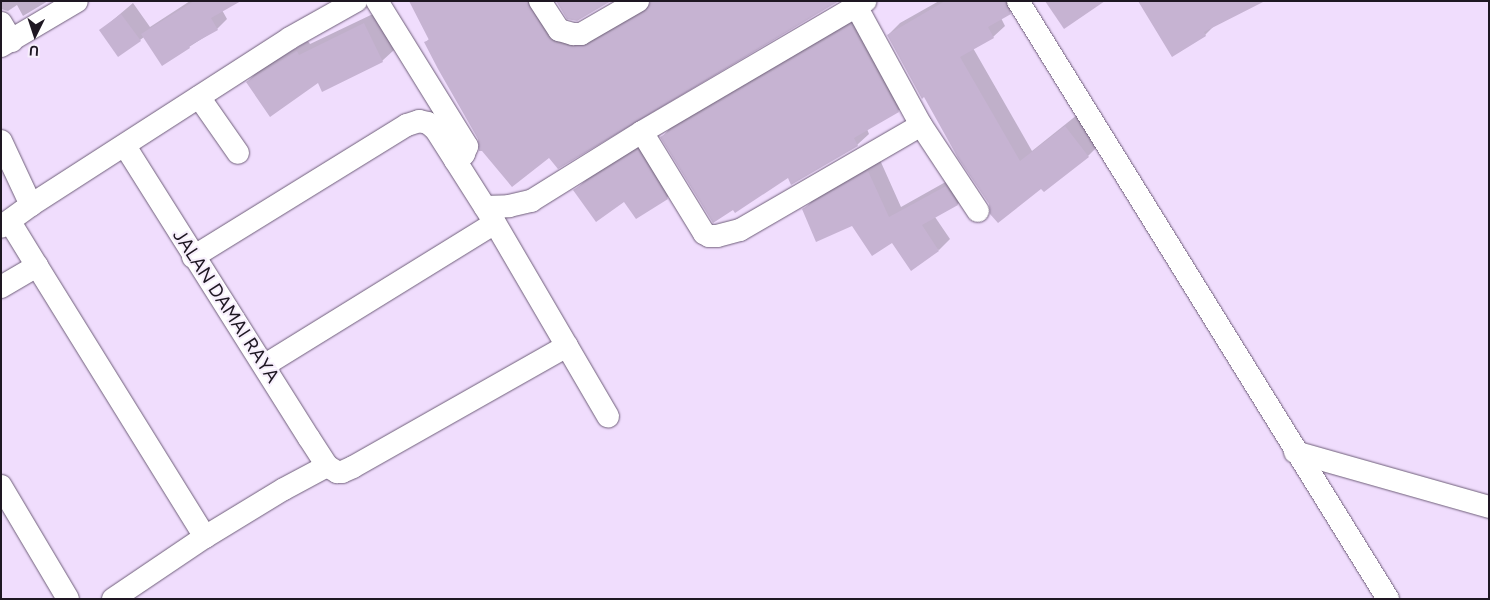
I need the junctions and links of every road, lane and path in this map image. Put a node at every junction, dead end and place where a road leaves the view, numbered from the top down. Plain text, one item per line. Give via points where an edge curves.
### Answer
1 (77, 1) edge
2 (377, 1) edge
3 (540, 1) edge
4 (638, 1) edge
5 (1018, 1) edge
6 (860, 4) edge
7 (343, 5) edge
8 (5, 37) edge
9 (199, 97) junction
10 (921, 125) junction
11 (642, 132) junction
12 (1, 141) edge
13 (125, 146) junction
14 (238, 153) dead end
15 (455, 161) junction
16 (31, 205) junction
17 (497, 210) junction
18 (978, 211) dead end
19 (6, 225) edge
20 (193, 257) junction
21 (37, 266) junction
22 (1, 287) edge
23 (567, 346) junction
24 (265, 366) junction
25 (608, 416) dead end
26 (1295, 452) junction
27 (327, 466) junction
28 (1, 486) edge
29 (1489, 507) edge
30 (205, 537) junction
31 (68, 599) edge
32 (113, 599) edge
33 (1388, 599) edge

1 - 8 street
2 - 15 street via 467,146 464,154
3 - 4 street via 558,30 573,34 582,34
5 - 26 street
6 - 10 street
6 - 11 street
7 - 9 street
9 - 13 street
9 - 14 street
10 - 11 street via 740,230 717,236 704,232
10 - 18 street
11 - 17 street via 531,201
12 - 16 street
13 - 16 street
13 - 20 street, JALAN DAMAI RAYA
15 - 17 street
15 - 20 street via 432,126 414,121
16 - 19 street
17 - 23 street
17 - 24 street
19 - 21 street
20 - 24 street, JALAN DAMAI RAYA
21 - 22 street
21 - 30 street
23 - 25 street
23 - 27 street via 353,468 336,472
24 - 27 street, JALAN DAMAI RAYA
26 - 29 street
26 - 33 street
27 - 30 street
28 - 31 street
30 - 32 street

